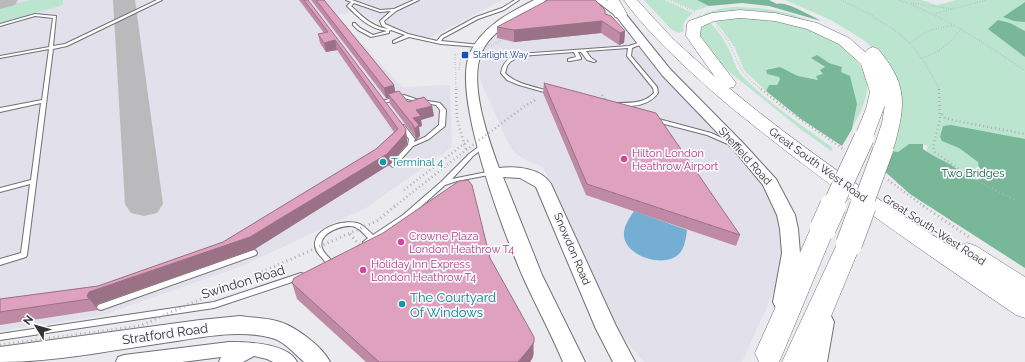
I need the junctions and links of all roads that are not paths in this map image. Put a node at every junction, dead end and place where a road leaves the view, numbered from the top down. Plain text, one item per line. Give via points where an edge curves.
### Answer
1 (160, 0) edge
2 (348, 0) edge
3 (418, 0) edge
4 (517, 0) edge
5 (541, 0) edge
6 (600, 0) edge
7 (613, 0) edge
8 (642, 0) edge
9 (353, 2) junction
10 (625, 7) edge
11 (804, 8) dead end
12 (395, 10) junction
13 (354, 24) dead end
14 (0, 25) edge
15 (393, 30) junction
16 (407, 36) junction
17 (633, 39) junction
18 (394, 42) dead end
19 (438, 42) junction
20 (479, 46) junction
21 (51, 48) junction
22 (583, 51) junction
23 (576, 52) junction
24 (0, 57) edge
25 (570, 60) dead end
26 (594, 61) dead end
27 (728, 83) junction
28 (556, 95) edge
29 (379, 96) edge
30 (42, 101) dead end
31 (384, 102) junction
32 (597, 105) edge
33 (611, 106) edge
34 (389, 108) edge
35 (0, 110) edge
36 (617, 111) edge
37 (398, 120) edge
38 (652, 120) edge
39 (411, 145) junction
40 (485, 145) junction
41 (739, 147) junction
42 (393, 165) dead end
43 (493, 173) junction
44 (34, 181) junction
45 (443, 184) junction
46 (0, 190) edge
47 (372, 238) junction
48 (362, 248) edge
49 (254, 253) dead end
50 (0, 262) edge
51 (331, 263) edge
52 (307, 274) edge
53 (830, 289) junction
54 (1025, 290) edge
55 (101, 307) dead end
56 (1025, 307) edge
57 (0, 337) edge
58 (252, 349) junction
59 (0, 357) edge
60 (766, 358) edge
61 (124, 362) edge
62 (227, 362) edge
63 (289, 362) edge
64 (319, 362) edge
65 (574, 362) edge
66 (624, 362) edge
67 (797, 362) edge
68 (816, 362) edge

1 - 21 lane via 66,44
2 - 9 lane
3 - 12 lane
4 - 19 lane via 503,9 477,18 442,37
5 - 20 street via 498,25
6 - 10 street, Sheffield Road
7 - 10 highway, Great South West Road
8 - 27 highway, Great South-West Road via 674,35
9 - 12 lane via 380,11
9 - 15 lane via 349,6 368,24 378,29
10 - 17 street, Sheffield Road
10 - 56 highway, Great South West Road via 714,85 775,134 877,208
11 - 53 highway, bridge via 849,32 874,52 891,76 894,90 893,114 883,150
12 - 15 lane via 382,21 383,25
13 - 15 lane via 372,36
14 - 21 lane via 35,15 54,17
15 - 16 lane
16 - 18 lane
16 - 19 lane via 426,42
17 - 22 lane
17 - 33 lane via 629,56 655,88 656,93 652,99 644,103
17 - 41 street, Sheffield Road
19 - 20 lane
20 - 40 street via 472,65 471,87
21 - 24 lane
21 - 44 lane
22 - 23 lane
22 - 26 lane
23 - 25 lane via 580,58
23 - 28 lane via 519,55 504,66 503,73 509,79
27 - 54 highway, Great South-West Road via 831,161
27 - 60 highway, bridge via 693,36 690,24 698,13 713,7 729,5 778,9 831,29 862,54 876,77 876,106 864,138
29 - 31 lane
30 - 35 lane
31 - 34 lane
31 - 39 lane via 404,96 438,104 443,110 442,126 428,138
32 - 36 lane
37 - 39 lane via 412,139
38 - 41 lane via 709,134
39 - 42 lane
40 - 43 street
40 - 45 lane via 471,155
41 - 60 street, Sheffield Road via 770,183 786,215 789,229 791,253 785,298
43 - 45 lane via 456,179
43 - 65 street via 532,275
43 - 66 street, Snowdon Road via 521,172 536,178 542,184
44 - 46 lane
44 - 50 lane via 24,255
45 - 47 lane via 405,216
47 - 48 lane
47 - 51 lane via 357,226 351,225 343,225 324,234 318,245
49 - 55 lane
52 - 57 lane, Swindon Road via 214,305
53 - 67 highway
53 - 68 street
58 - 61 street via 229,349
58 - 62 street
58 - 63 street via 270,352
59 - 64 street, Stratford Road via 240,325 278,330 297,342

